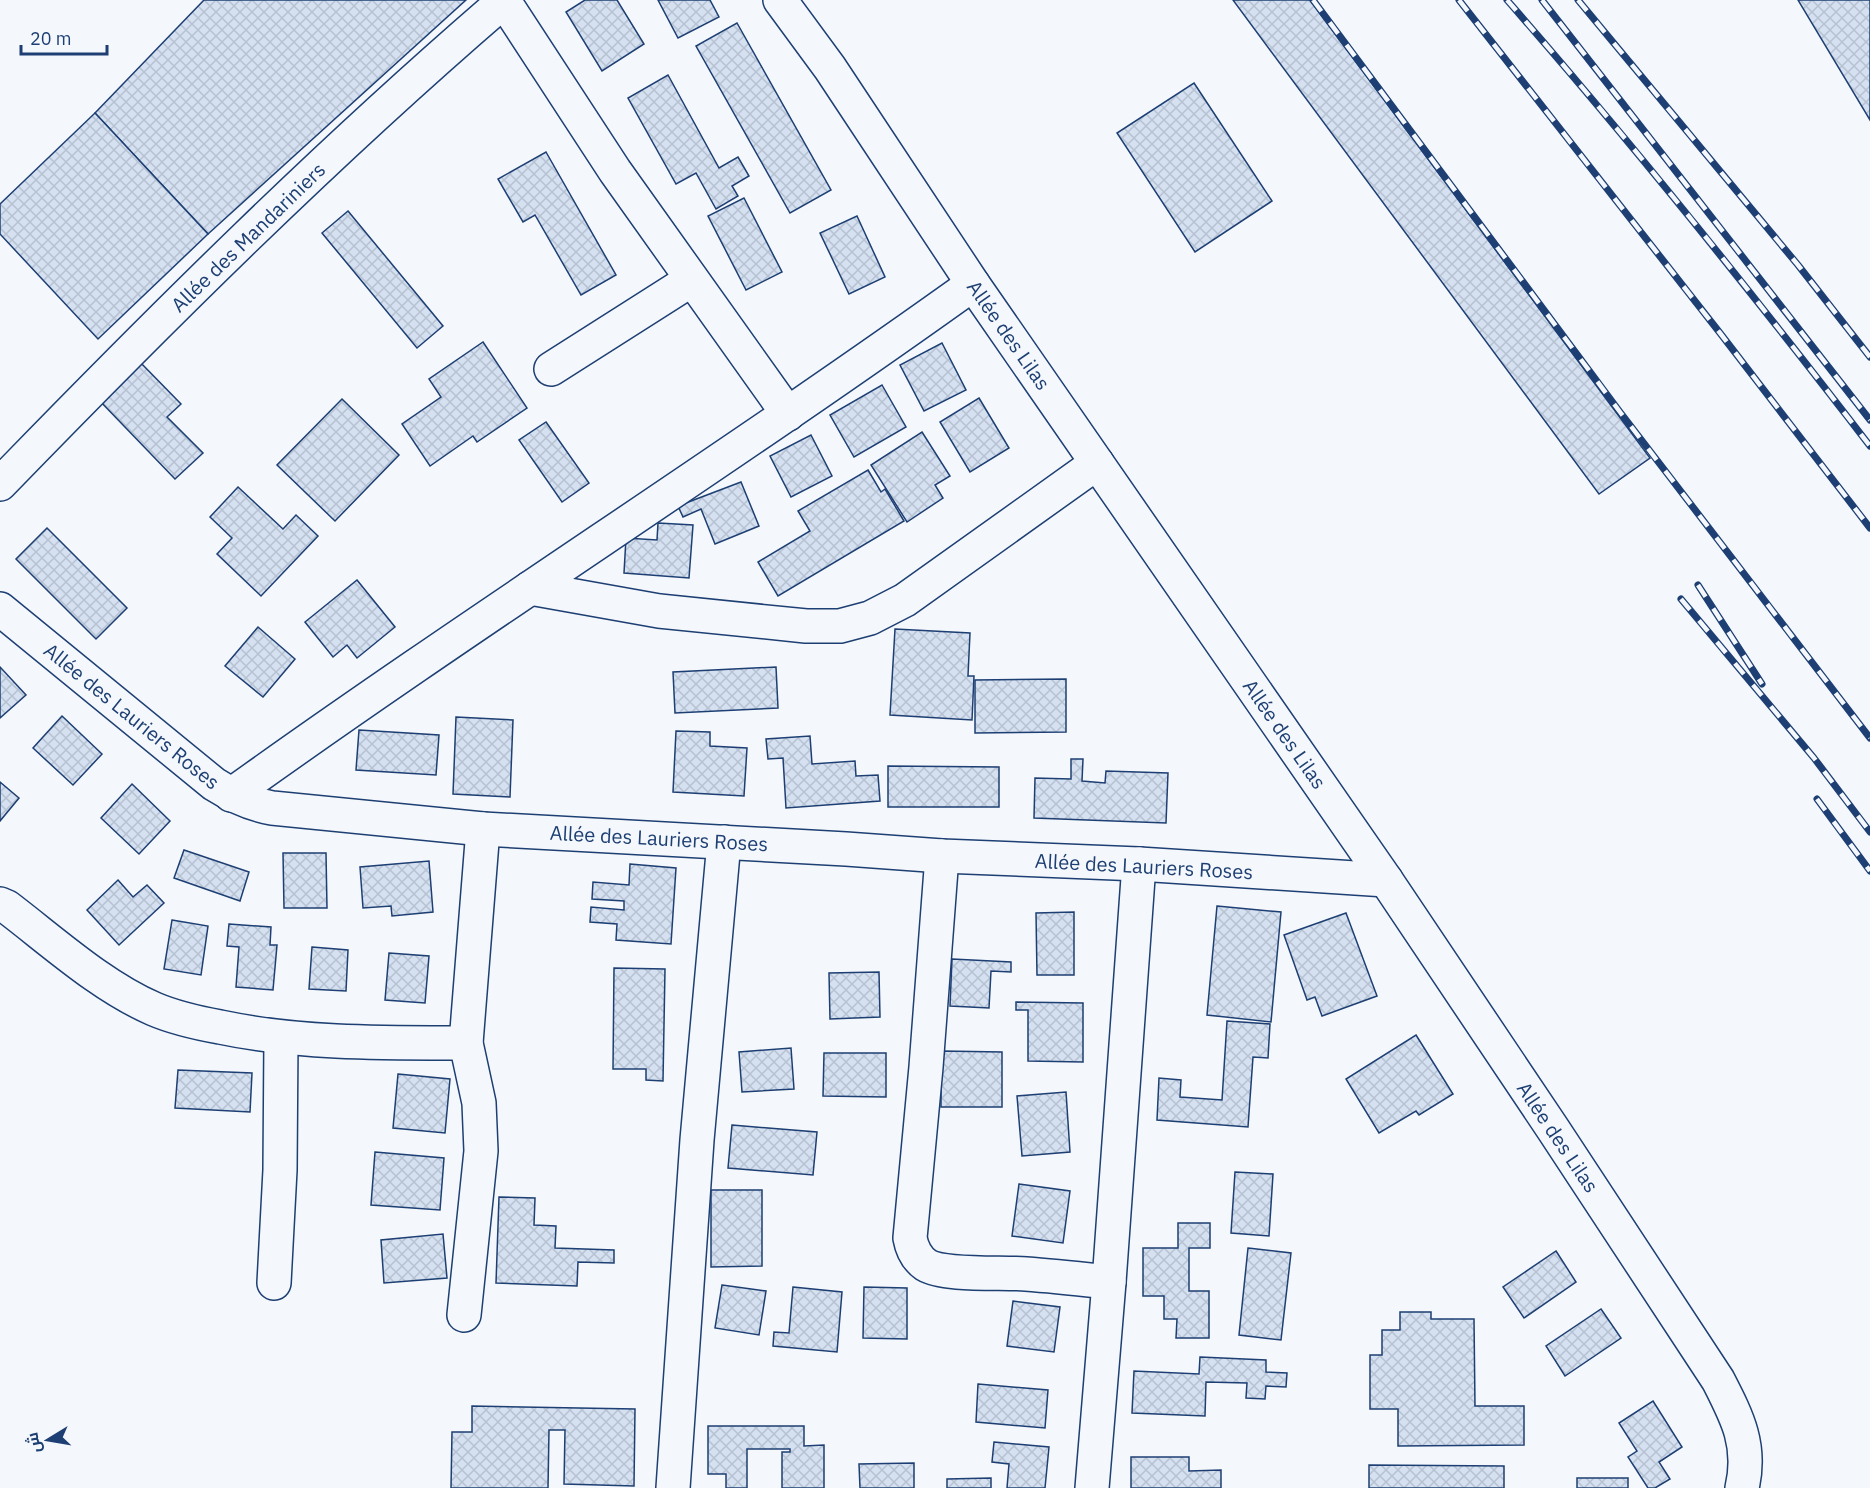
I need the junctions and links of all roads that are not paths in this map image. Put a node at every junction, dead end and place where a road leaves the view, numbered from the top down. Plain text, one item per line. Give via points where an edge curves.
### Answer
1 (780, 0) edge
2 (505, 1) edge
3 (691, 280) junction
4 (974, 284) junction
5 (551, 369) dead end
6 (788, 414) junction
7 (1097, 463) junction
8 (0, 484) edge
9 (530, 588) junction
10 (0, 609) edge
11 (231, 795) junction
12 (483, 829) junction
13 (724, 842) junction
14 (942, 856) junction
15 (1139, 864) junction
16 (1386, 880) junction
17 (0, 904) edge
18 (281, 1038) junction
19 (466, 1043) junction
20 (1109, 1282) junction
21 (274, 1283) dead end
22 (464, 1316) dead end
23 (673, 1488) edge
24 (1092, 1488) edge
25 (1742, 1488) edge

1 - 4 street, Allée des Lilas
2 - 3 street
2 - 8 street, Allée des Mandariniers via 327,160 126,354
3 - 5 street
3 - 6 street
4 - 6 street
4 - 7 street, Allée des Lilas
6 - 9 street
7 - 9 street via 905,600 870,618 840,626 659,611
7 - 16 street, Allée des Lilas
9 - 11 street
10 - 11 street, Allée des Lauriers Roses
11 - 12 street, Allée des Lauriers Roses via 272,808
12 - 13 street, Allée des Lauriers Roses
12 - 19 street
13 - 14 street, Allée des Lauriers Roses
13 - 23 street via 697,1140
14 - 15 street, Allée des Lauriers Roses
14 - 20 street via 912,1246 918,1259 939,1270
15 - 16 street, Allée des Lauriers Roses
15 - 20 street
16 - 25 street, Allée des Lilas via 1718,1380 1737,1417 1745,1445
17 - 18 street via 91,971 155,1009 189,1021
18 - 19 street
18 - 21 street
19 - 22 street via 479,1103 481,1151
20 - 24 street

